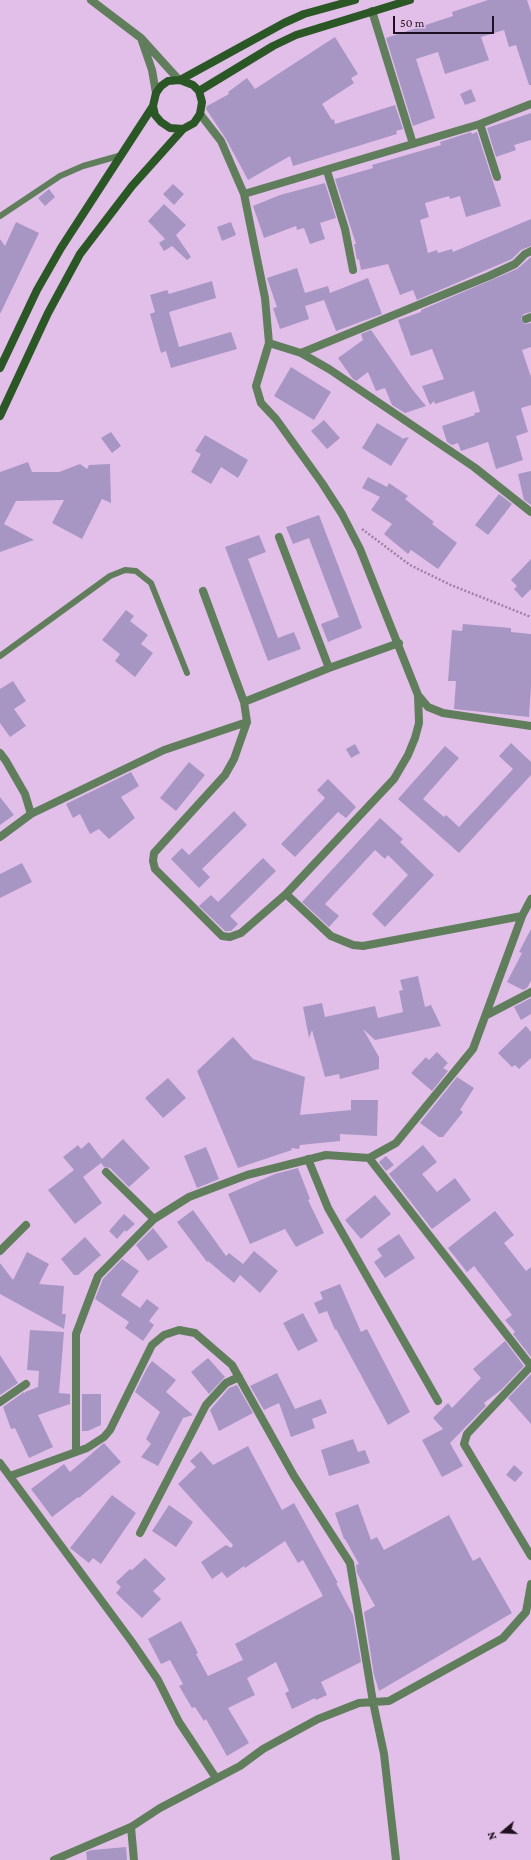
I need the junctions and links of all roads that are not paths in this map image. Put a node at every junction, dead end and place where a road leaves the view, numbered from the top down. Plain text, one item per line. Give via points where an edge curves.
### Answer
1 (91, 0) edge
2 (355, 0) edge
3 (410, 0) edge
4 (372, 12) junction
5 (141, 38) junction
6 (180, 80) junction
7 (199, 91) junction
8 (156, 93) junction
9 (531, 104) edge
10 (153, 106) junction
11 (200, 114) junction
12 (480, 124) junction
13 (183, 129) junction
14 (413, 144) junction
15 (122, 155) junction
16 (327, 171) junction
17 (497, 176) dead end
18 (244, 194) junction
19 (0, 216) edge
20 (531, 251) edge
21 (353, 270) dead end
22 (269, 344) junction
23 (301, 353) junction
24 (0, 368) edge
25 (0, 416) edge
26 (531, 512) edge
27 (279, 537) dead end
28 (203, 591) dead end
29 (399, 643) junction
30 (0, 656) edge
31 (329, 668) junction
32 (187, 673) dead end
33 (418, 695) junction
34 (244, 702) junction
35 (247, 722) junction
36 (531, 726) edge
37 (0, 754) edge
38 (31, 814) junction
39 (0, 837) edge
40 (286, 894) junction
41 (531, 900) edge
42 (522, 916) junction
43 (531, 992) edge
44 (487, 1015) junction
45 (369, 1158) junction
46 (308, 1159) junction
47 (106, 1172) dead end
48 (154, 1219) junction
49 (26, 1226) dead end
50 (0, 1251) edge
51 (531, 1366) edge
52 (239, 1377) junction
53 (26, 1384) dead end
54 (438, 1401) dead end
55 (0, 1402) edge
56 (76, 1452) junction
57 (0, 1463) edge
58 (10, 1476) junction
59 (140, 1534) dead end
60 (531, 1556) edge
61 (531, 1584) edge
62 (529, 1611) edge
63 (373, 1702) junction
64 (216, 1778) junction
65 (131, 1827) junction
66 (54, 1860) edge
67 (134, 1860) edge
68 (396, 1860) edge

1 - 5 street
2 - 6 main road via 304,14 284,23
3 - 4 main road
4 - 7 main road via 296,34
4 - 14 street
5 - 6 street
5 - 8 street via 152,70
6 - 7 main road via 189,82
6 - 8 main road via 168,82
7 - 11 main road via 202,102
8 - 10 main road
9 - 12 street
10 - 13 main road via 161,122 170,128
10 - 15 main road
11 - 13 main road via 194,123
11 - 18 street via 221,141
12 - 14 street
12 - 17 street
13 - 25 main road via 132,186 80,254 48,313
14 - 16 street
15 - 19 lane via 83,166 60,176
15 - 24 main road via 61,248 37,290
16 - 18 street
16 - 21 street via 345,229
18 - 22 street via 265,298
20 - 23 street via 515,264 489,276
22 - 23 street
22 - 29 street via 256,386 261,402 276,419 342,514 360,549
23 - 26 street via 329,369 474,467
27 - 31 street
28 - 34 street
29 - 31 street
29 - 33 street
30 - 32 lane via 110,576 125,570 136,571 151,583
31 - 34 street
33 - 36 street via 428,706 443,712
33 - 40 street via 419,723 415,738 394,779
34 - 35 street
35 - 38 street via 164,750
35 - 40 street via 234,759 224,775 154,853 153,861 155,869 222,936 230,937 240,933
37 - 38 street via 25,794
38 - 39 street
40 - 42 street via 331,936 353,945 364,946
41 - 42 street
42 - 44 street
43 - 44 street
44 - 45 street via 469,1054 396,1143
45 - 46 street via 326,1155
45 - 51 street
46 - 48 street via 247,1175 190,1197
46 - 54 street via 328,1208
47 - 48 street
48 - 56 street via 98,1276 76,1334
49 - 50 street
51 - 60 street via 467,1434 464,1444
52 - 56 street via 232,1365 195,1332 179,1330 164,1335 152,1345 110,1430 96,1444
52 - 59 street via 226,1383 206,1405
52 - 63 street via 294,1476 350,1563
53 - 55 street
56 - 58 street
57 - 58 street
58 - 64 street via 158,1680 179,1722
61 - 62 street
62 - 63 street via 503,1638 389,1701
63 - 64 street via 359,1703 318,1719
63 - 68 street via 384,1754
64 - 65 street
65 - 66 street
65 - 67 street

